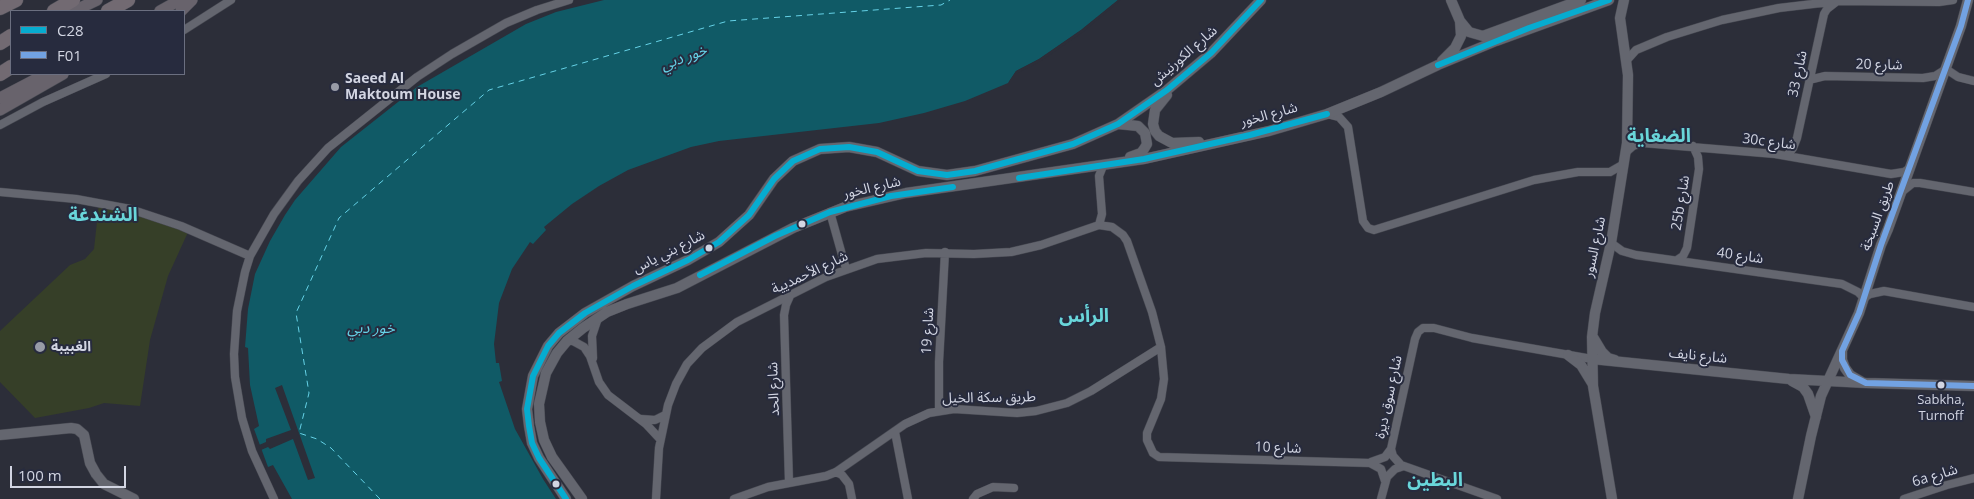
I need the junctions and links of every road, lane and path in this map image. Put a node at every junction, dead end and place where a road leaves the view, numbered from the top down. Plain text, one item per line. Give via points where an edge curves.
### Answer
1 (16, 0) edge
2 (73, 0) edge
3 (97, 0) edge
4 (128, 0) edge
5 (180, 0) edge
6 (192, 0) edge
7 (232, 0) edge
8 (569, 0) edge
9 (1261, 0) edge
10 (1451, 0) edge
11 (1581, 0) edge
12 (1609, 0) edge
13 (1624, 0) edge
14 (1953, 0) edge
15 (1968, 0) edge
16 (1838, 1) edge
17 (0, 8) edge
18 (56, 10) edge
19 (76, 10) edge
20 (110, 10) edge
21 (162, 10) edge
22 (182, 10) edge
23 (1460, 22) junction
24 (185, 29) edge
25 (1627, 60) junction
26 (1438, 65) junction
27 (1946, 69) junction
28 (44, 75) edge
29 (61, 75) edge
30 (104, 75) edge
31 (1182, 78) junction
32 (1809, 80) junction
33 (1974, 81) edge
34 (0, 98) edge
35 (0, 110) edge
36 (1327, 114) junction
37 (1118, 124) junction
38 (0, 125) edge
39 (1222, 142) junction
40 (1693, 146) junction
41 (1625, 153) junction
42 (1787, 156) junction
43 (1624, 164) junction
44 (1107, 165) junction
45 (1085, 168) junction
46 (1910, 168) junction
47 (1098, 182) junction
48 (0, 192) edge
49 (1901, 192) junction
50 (1974, 192) edge
51 (830, 212) junction
52 (1102, 214) junction
53 (1099, 225) junction
54 (1112, 227) junction
55 (1611, 243) junction
56 (945, 252) junction
57 (250, 256) junction
58 (1677, 260) junction
59 (846, 269) junction
60 (660, 274) junction
61 (666, 292) junction
62 (790, 296) junction
63 (1864, 298) junction
64 (1974, 306) edge
65 (598, 318) junction
66 (1423, 328) joint
67 (1592, 337) junction
68 (567, 341) junction
69 (1161, 347) junction
70 (1842, 351) junction
71 (1568, 355) junction
72 (1592, 359) junction
73 (1618, 361) junction
74 (592, 362) junction
75 (1789, 379) junction
76 (1827, 382) junction
77 (1866, 384) junction
78 (1593, 386) junction
79 (1974, 386) edge
80 (939, 411) junction
81 (666, 415) junction
82 (1816, 417) junction
83 (639, 419) junction
84 (895, 432) junction
85 (18, 433) junction
86 (0, 435) edge
87 (660, 439) junction
88 (0, 440) edge
89 (1391, 449) junction
90 (1370, 462) junction
91 (1404, 466) junction
92 (836, 472) junction
93 (1974, 478) edge
94 (1384, 481) junction
95 (789, 482) junction
96 (1014, 488) dead end
97 (134, 499) edge
98 (274, 499) edge
99 (566, 499) edge
100 (582, 499) edge
101 (656, 499) edge
102 (734, 499) edge
103 (852, 499) edge
104 (908, 499) edge
105 (973, 499) edge
106 (1381, 499) edge
107 (1497, 499) edge
108 (1612, 499) edge
109 (1798, 499) edge
110 (1904, 499) edge

1 - 17 highway
2 - 18 highway
3 - 19 main road
4 - 20 highway
5 - 21 main road
6 - 22 main road
7 - 24 street
8 - 57 street via 500,27 434,64 380,104 344,133 302,175
9 - 31 main road, شارع الكورنيش via 1230,35
10 - 23 main road
11 - 23 main road via 1483,36 1469,32
12 - 26 main road, شارع الخور
13 - 25 main road, شارع السور via 1620,18
14 - 16 street
15 - 27 main road, طريق السبخة
16 - 25 street via 1722,20 1640,48
16 - 32 street, شارع 33 via 1824,14
23 - 26 main road via 1459,42
25 - 41 main road, شارع السور
26 - 36 main road, شارع الخور
27 - 32 street, شارع 20 via 1929,78 1825,76
27 - 33 street via 1958,77
27 - 46 main road, طريق السبخة
28 - 34 main road
29 - 35 main road
30 - 38 street
31 - 37 main road, شارع الكورنيش
31 - 39 main road via 1155,110 1155,131 1172,143
32 - 42 street, شارع 33 via 1797,138
36 - 39 main road, شارع الخور
36 - 43 street via 1339,117 1348,127 1363,221 1374,230 1534,180 1565,174 1610,172
37 - 44 main road via 1138,126 1146,133 1146,144 1141,153
37 - 60 main road, شارع بني ياس via 1073,144 960,174 918,171 863,148 813,152 782,170 755,208 726,236 702,253
39 - 44 main road, شارع الخور
40 - 41 street, 30c شارع via 1638,144
40 - 42 street, 30c شارع
40 - 58 street, 25b شارع via 1699,169 1687,248
41 - 43 main road, شارع السور
42 - 46 street, 30c شارع via 1891,174
43 - 55 main road, شارع السور
44 - 45 main road, شارع الخور
44 - 47 street
45 - 47 street
45 - 51 main road, شارع الخور via 906,193
46 - 49 main road, طريق السبخة
47 - 52 street
48 - 57 street via 130,209 181,226
49 - 50 street via 1920,183
49 - 63 main road, طريق السبخة
51 - 59 street
51 - 61 main road, شارع الخور via 787,230
52 - 53 street
52 - 54 street
53 - 54 street
53 - 56 street, شارع الأحمديية via 1041,246 1019,250 993,254
54 - 69 street via 1123,235 1135,262
55 - 58 street, شارع 40 via 1629,254
55 - 67 main road, شارع السور via 1596,304
56 - 59 street, شارع الأحمديية via 900,255
56 - 80 street, شارع 19
57 - 98 street via 241,286 234,334 235,377 247,435
58 - 63 street, شارع 40 via 1834,282 1850,287
59 - 62 street, شارع الأحمديية
60 - 61 main road
60 - 99 main road, شارع بني ياس via 617,294 572,322 548,346 536,369 528,409 532,443
61 - 65 main road, شارع الخور via 627,304
62 - 81 street, شارع الأحمديية via 737,322 702,348 681,374
62 - 95 street, شارع الحد via 784,315
63 - 64 street via 1884,291
63 - 70 main road, طريق السبخة
65 - 68 main road, شارع الخور
65 - 74 street via 592,336
66 - 71 street, شارع نايف
66 - 89 street, شارع سوق ديرة via 1415,338
67 - 72 main road, شارع السور
67 - 73 main road via 1608,358
68 - 74 street via 584,347
68 - 100 main road via 542,386 540,422 552,457
69 - 80 street, طريق سكة الخيل via 1080,397 1052,408 1017,413 968,409
69 - 90 street, شارع 10 via 1163,390 1147,433 1149,447 1158,457
70 - 76 main road, طريق السبخة
70 - 77 main road via 1842,360 1850,375
71 - 72 street, شارع نايف
71 - 78 main road via 1584,368
72 - 73 main road, شارع نايف
72 - 78 main road, شارع السور
73 - 75 main road, شارع نايف
74 - 83 street via 608,395
75 - 76 main road, شارع نايف
75 - 82 main road via 1808,394
76 - 77 main road, شارع نايف
76 - 82 main road, طريق السبخة
77 - 79 main road, شارع نايف
78 - 108 main road, شارع السور
80 - 84 street, طريق سكة الخيل via 917,418
81 - 83 street via 651,420
81 - 87 street, شارع الأحمديية
82 - 109 main road, طريق السبخة
83 - 87 street
84 - 92 street, طريق سكة الخيل
84 - 104 street
85 - 86 main road
85 - 88 main road
85 - 97 main road via 77,430 84,435 90,463 104,484
87 - 101 street, شارع الأحمديية
89 - 90 street, شارع سوق ديرة via 1385,457
89 - 91 street via 1395,460
90 - 94 street via 1381,469
91 - 94 street via 1390,472
91 - 107 street
92 - 95 street, طريق سكة الخيل
92 - 103 street via 848,484
93 - 110 street, 6a شارع
94 - 106 street
95 - 102 street, طريق سكة الخيل
96 - 105 street via 993,487

